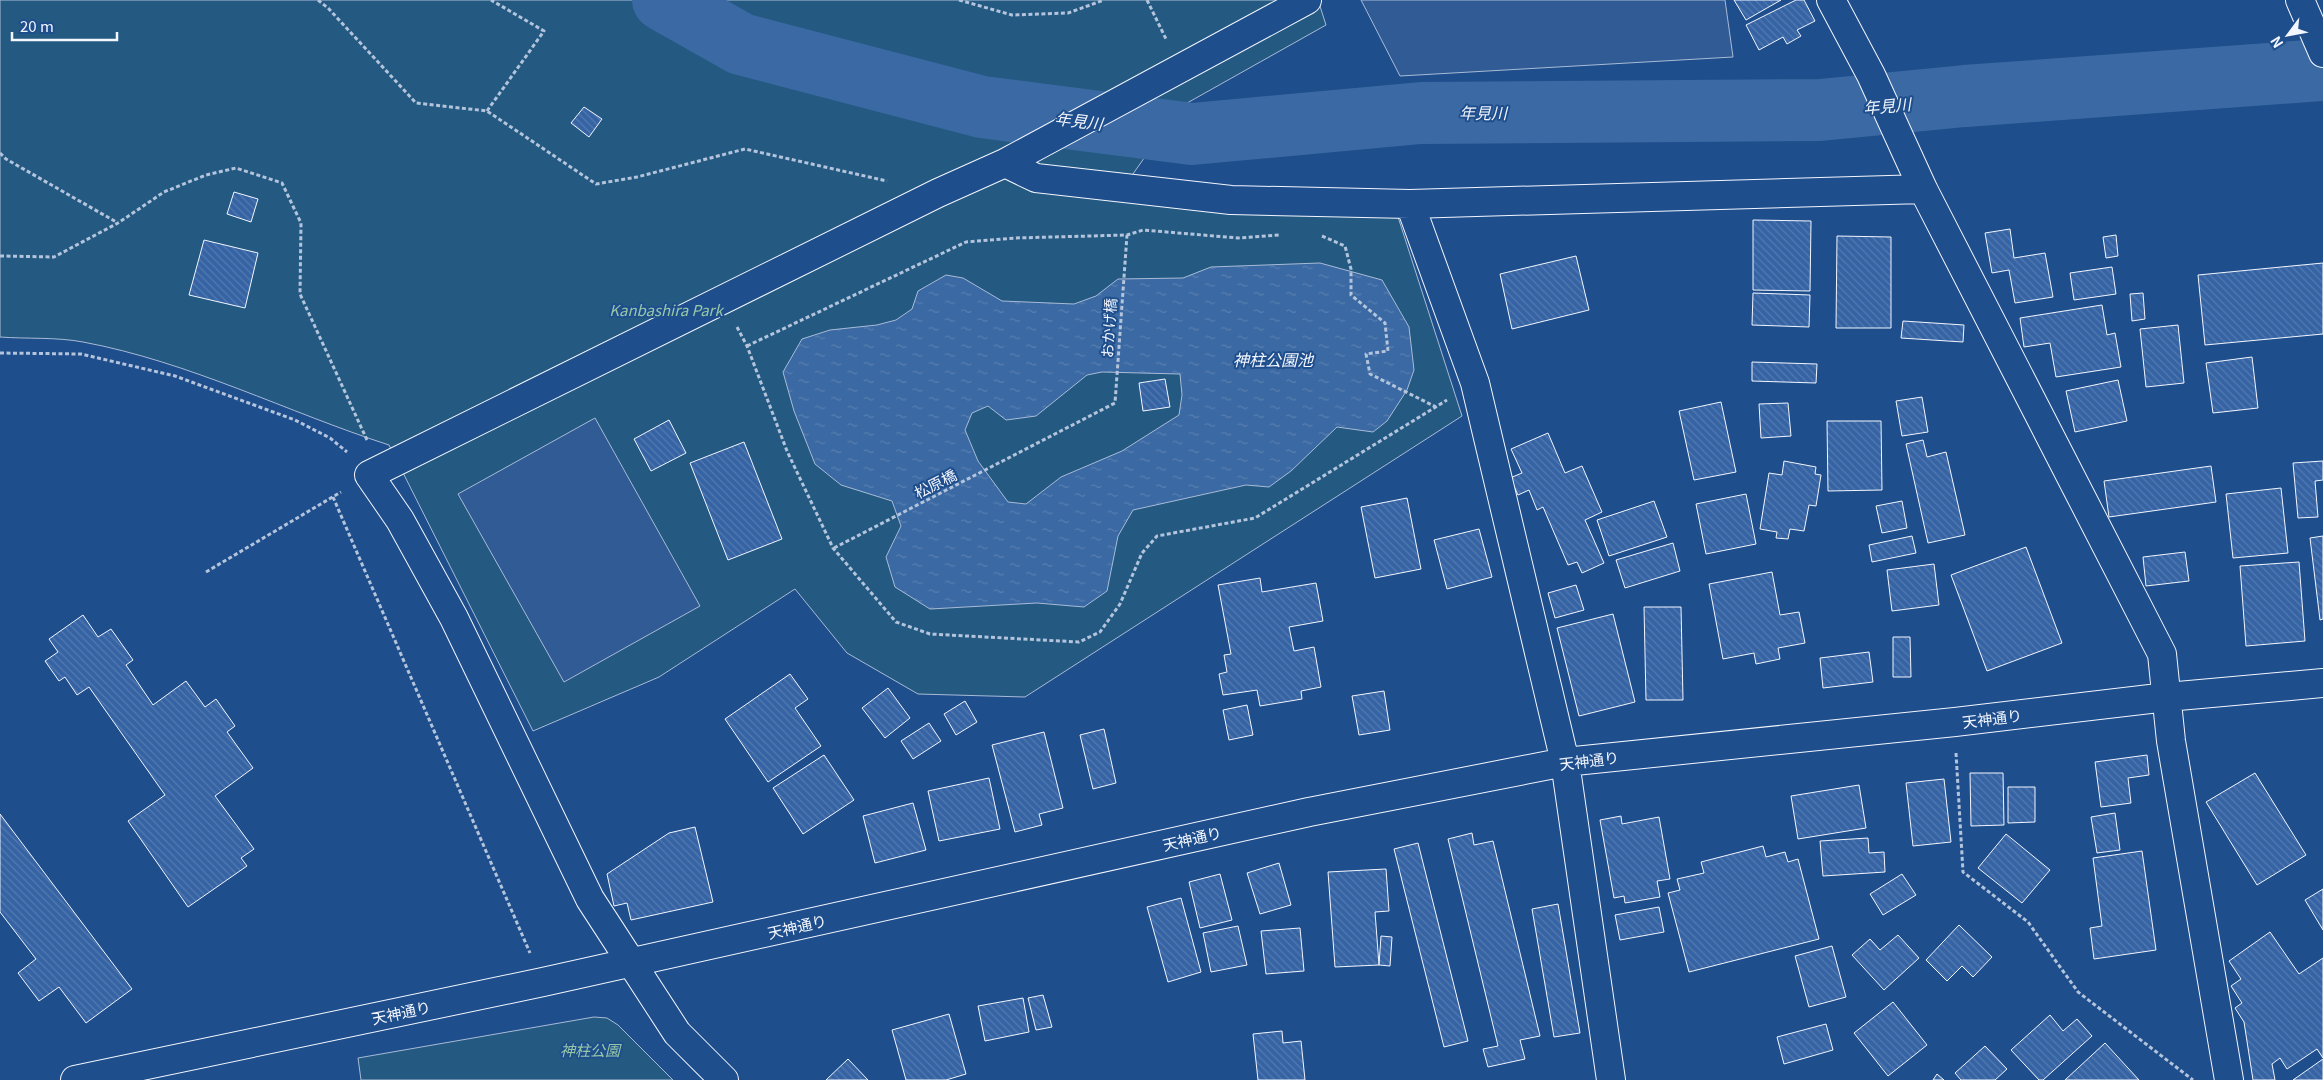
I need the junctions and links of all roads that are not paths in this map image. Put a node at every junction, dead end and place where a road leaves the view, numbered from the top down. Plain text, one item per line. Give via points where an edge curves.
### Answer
1 (1307, 0) edge
2 (1831, 0) edge
3 (2300, 0) edge
4 (2320, 46) edge
5 (1005, 163) junction
6 (1923, 189) junction
7 (1410, 204) junction
8 (2323, 683) edge
9 (2167, 697) junction
10 (1565, 762) junction
11 (631, 963) junction
12 (75, 1080) edge
13 (724, 1080) edge
14 (1611, 1080) edge
15 (2229, 1080) edge

1 - 5 street
2 - 6 street via 1871,75
3 - 4 street
5 - 7 street via 1036,178 1231,200
5 - 11 street via 938,193 375,472 454,618 590,899
6 - 7 street
6 - 9 street via 2162,654
7 - 10 street via 1475,383
8 - 9 street, 天神通り
9 - 10 street, 天神通り
9 - 15 street via 2171,741
10 - 11 street, 天神通り via 1309,812
10 - 14 street
11 - 12 street, 天神通り
11 - 13 street via 677,1033

